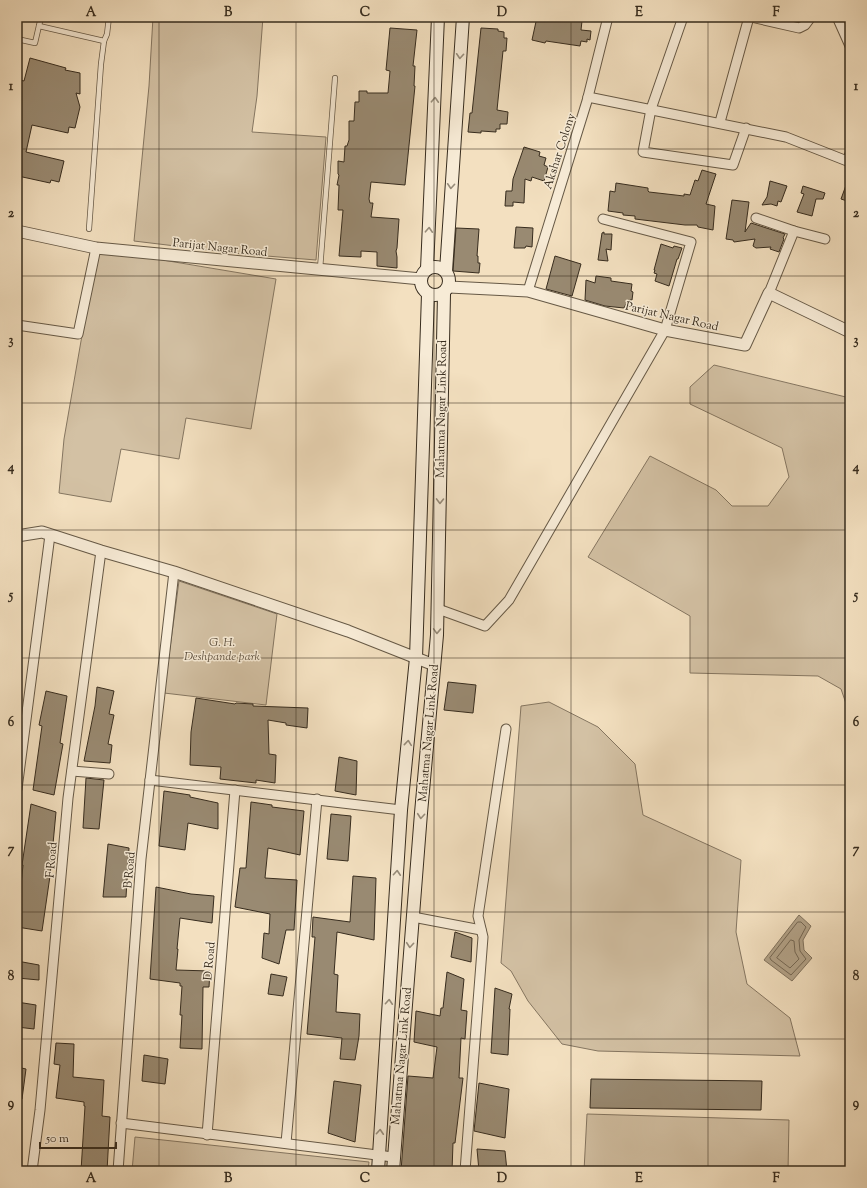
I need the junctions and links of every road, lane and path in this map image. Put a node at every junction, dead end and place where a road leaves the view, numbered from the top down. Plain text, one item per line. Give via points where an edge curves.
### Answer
1 (41, 17) edge
2 (110, 17) edge
3 (438, 17) edge
4 (463, 17) edge
5 (608, 17) edge
6 (683, 17) edge
7 (750, 17) edge
8 (811, 17) edge
9 (837, 17) edge
10 (39, 26) junction
11 (17, 39) edge
12 (104, 40) junction
13 (850, 46) edge
14 (335, 78) dead end
15 (588, 97) junction
16 (651, 109) junction
17 (720, 122) junction
18 (746, 128) junction
19 (850, 154) edge
20 (756, 218) dead end
21 (603, 219) dead end
22 (89, 229) dead end
23 (17, 231) edge
24 (794, 232) junction
25 (825, 239) dead end
26 (96, 248) junction
27 (320, 270) junction
28 (446, 271) junction
29 (424, 274) junction
30 (446, 290) junction
31 (528, 291) junction
32 (769, 293) junction
33 (428, 294) junction
34 (17, 324) edge
35 (664, 330) junction
36 (850, 332) edge
37 (50, 535) junction
38 (17, 536) edge
39 (101, 551) junction
40 (174, 572) junction
41 (438, 608) junction
42 (416, 658) junction
43 (434, 665) junction
44 (506, 729) dead end
45 (20, 737) edge
46 (72, 771) junction
47 (109, 774) dead end
48 (150, 780) junction
49 (17, 789) edge
50 (235, 790) junction
51 (317, 799) junction
52 (401, 810) junction
53 (413, 917) junction
54 (481, 930) junction
55 (121, 1123) junction
56 (207, 1135) junction
57 (286, 1144) junction
58 (379, 1155) junction
59 (393, 1157) junction
60 (32, 1171) edge
61 (118, 1171) edge
62 (378, 1171) edge
63 (393, 1171) edge
64 (465, 1171) edge

1 - 10 lane
2 - 12 lane
29 -> 3 main road
4 -> 28 main road
5 - 15 street, Akshar Colony
6 - 16 street
7 - 8 street via 799,28
7 - 17 street
9 - 13 street
10 - 11 lane via 35,43
10 - 12 lane
12 - 22 lane
14 - 27 lane
15 - 16 street
15 - 31 street, Akshar Colony
16 - 17 street
16 - 18 street via 643,152 733,165
17 - 18 street
18 - 19 street via 786,137 847,161
20 - 24 street
21 - 35 street via 691,242
23 - 26 street, Parijat Nagar Road
24 - 25 street
24 - 32 street
26 - 27 street, Parijat Nagar Road
26 - 34 street via 78,334
27 - 29 street, Parijat Nagar Road
28 - 29 main road via 437,267
28 - 30 main road via 450,279
29 - 33 main road via 422,287
30 - 31 street, Parijat Nagar Road
30 - 33 main road via 436,296
30 -> 41 main road, Mahatma Nagar Link Road
31 - 35 street, Parijat Nagar Road
32 - 35 street, Parijat Nagar Road via 745,345
32 - 36 street
33 - 42 main road, Mahatma Nagar Link Road
35 - 41 street via 509,600 485,626
37 - 38 street via 42,532
37 - 39 street
37 - 45 street
39 - 40 street
39 - 46 street, F Road
40 - 42 street via 348,631
40 - 48 street, B Road
41 -> 43 main road, Mahatma Nagar Link Road
42 - 43 street
52 -> 42 main road, Mahatma Nagar Link Road
43 -> 53 main road, Mahatma Nagar Link Road
44 - 54 street via 478,916
45 - 49 street
46 - 47 street
46 - 60 street, F Road
48 - 50 street
48 - 55 street, B Road via 141,859
50 - 51 street
50 - 56 street, D Road
51 - 52 street
51 - 57 street
58 -> 52 main road, Mahatma Nagar Link Road
53 - 54 street
53 -> 59 main road, Mahatma Nagar Link Road
54 - 64 street via 483,937
55 - 56 street
55 - 61 street, B Road
56 - 57 street
57 - 58 street
58 - 59 street
58 - 62 main road, Mahatma Nagar Link Road
59 - 63 main road, Mahatma Nagar Link Road

